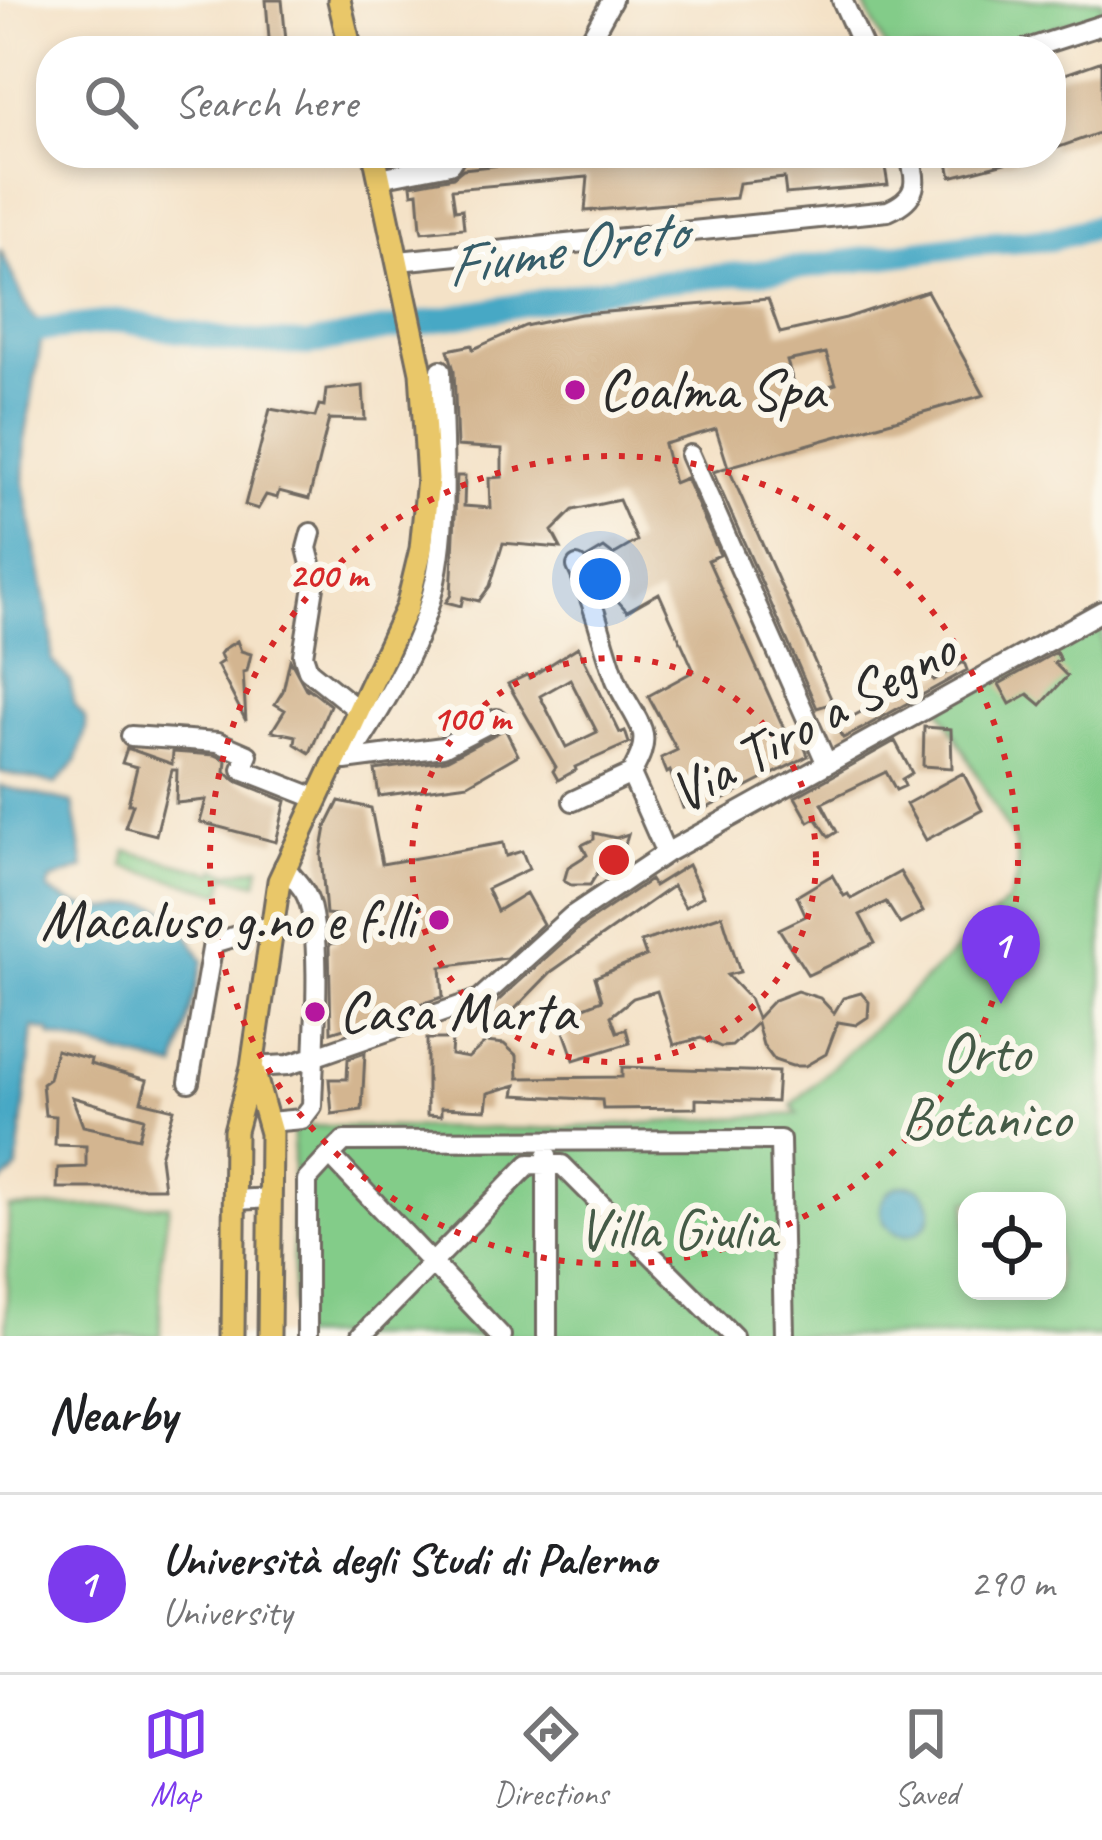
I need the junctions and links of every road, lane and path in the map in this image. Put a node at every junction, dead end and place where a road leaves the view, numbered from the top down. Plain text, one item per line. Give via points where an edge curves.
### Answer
1 (339, 0) edge
2 (612, 0) edge
3 (842, 0) edge
4 (1102, 25) edge
5 (347, 36) edge
6 (592, 36) edge
7 (858, 36) edge
8 (1066, 37) edge
9 (378, 168) edge
10 (430, 168) edge
11 (914, 168) edge
12 (380, 178) junction
13 (400, 267) junction
14 (431, 371) junction
15 (690, 455) dead end
16 (311, 533) dead end
17 (577, 566) dead end
18 (1102, 611) edge
19 (358, 710) junction
20 (497, 719) dead end
21 (131, 736) dead end
22 (342, 760) junction
23 (826, 762) junction
24 (632, 774) junction
25 (316, 798) junction
26 (572, 801) dead end
27 (666, 853) junction
28 (284, 866) junction
29 (273, 925) junction
30 (313, 1058) junction
31 (252, 1067) junction
32 (188, 1082) dead end
33 (269, 1122) junction
34 (547, 1142) junction
35 (330, 1155) junction
36 (547, 1165) junction
37 (271, 1198) junction
38 (236, 1200) junction
39 (432, 1262) junction
40 (233, 1336) edge
41 (269, 1336) edge
42 (307, 1336) edge
43 (361, 1336) edge
44 (501, 1336) edge
45 (547, 1336) edge
46 (734, 1336) edge
47 (784, 1336) edge

1 - 5 main road
2 - 6 street
3 - 7 street
4 - 8 street
9 - 12 main road
10 - 12 street
11 - 13 street via 916,188 888,211
12 - 13 main road
13 - 14 main road
14 - 19 main road via 421,549 406,607
14 - 22 street via 442,522 428,609
15 - 23 street
16 - 19 street via 315,580 303,655 308,670
17 - 24 street via 644,734
18 - 23 street, Via Tiro a Segno
19 - 22 main road
20 - 22 street via 443,747
21 - 25 street via 218,742 248,755 242,770
22 - 25 main road
23 - 27 street, Via Tiro a Segno
24 - 26 street
24 - 27 street
25 - 28 main road
27 - 30 street, Via Tiro a Segno via 572,916 480,999
28 - 29 main road
28 - 30 street via 308,897 312,923
29 - 31 main road
29 - 32 street via 213,943
30 - 31 street, Via Tiro a Segno
30 - 33 street via 312,1106 302,1119
31 - 33 main road
31 - 38 main road via 235,1131
33 - 37 main road
34 - 35 street via 344,1141
34 - 36 street
34 - 47 street via 780,1140
35 - 39 street
35 - 42 street via 307,1180
36 - 39 street via 530,1164
36 - 45 street
36 - 46 street via 562,1165
37 - 38 street
37 - 41 main road
38 - 40 main road
39 - 43 street
39 - 44 street

